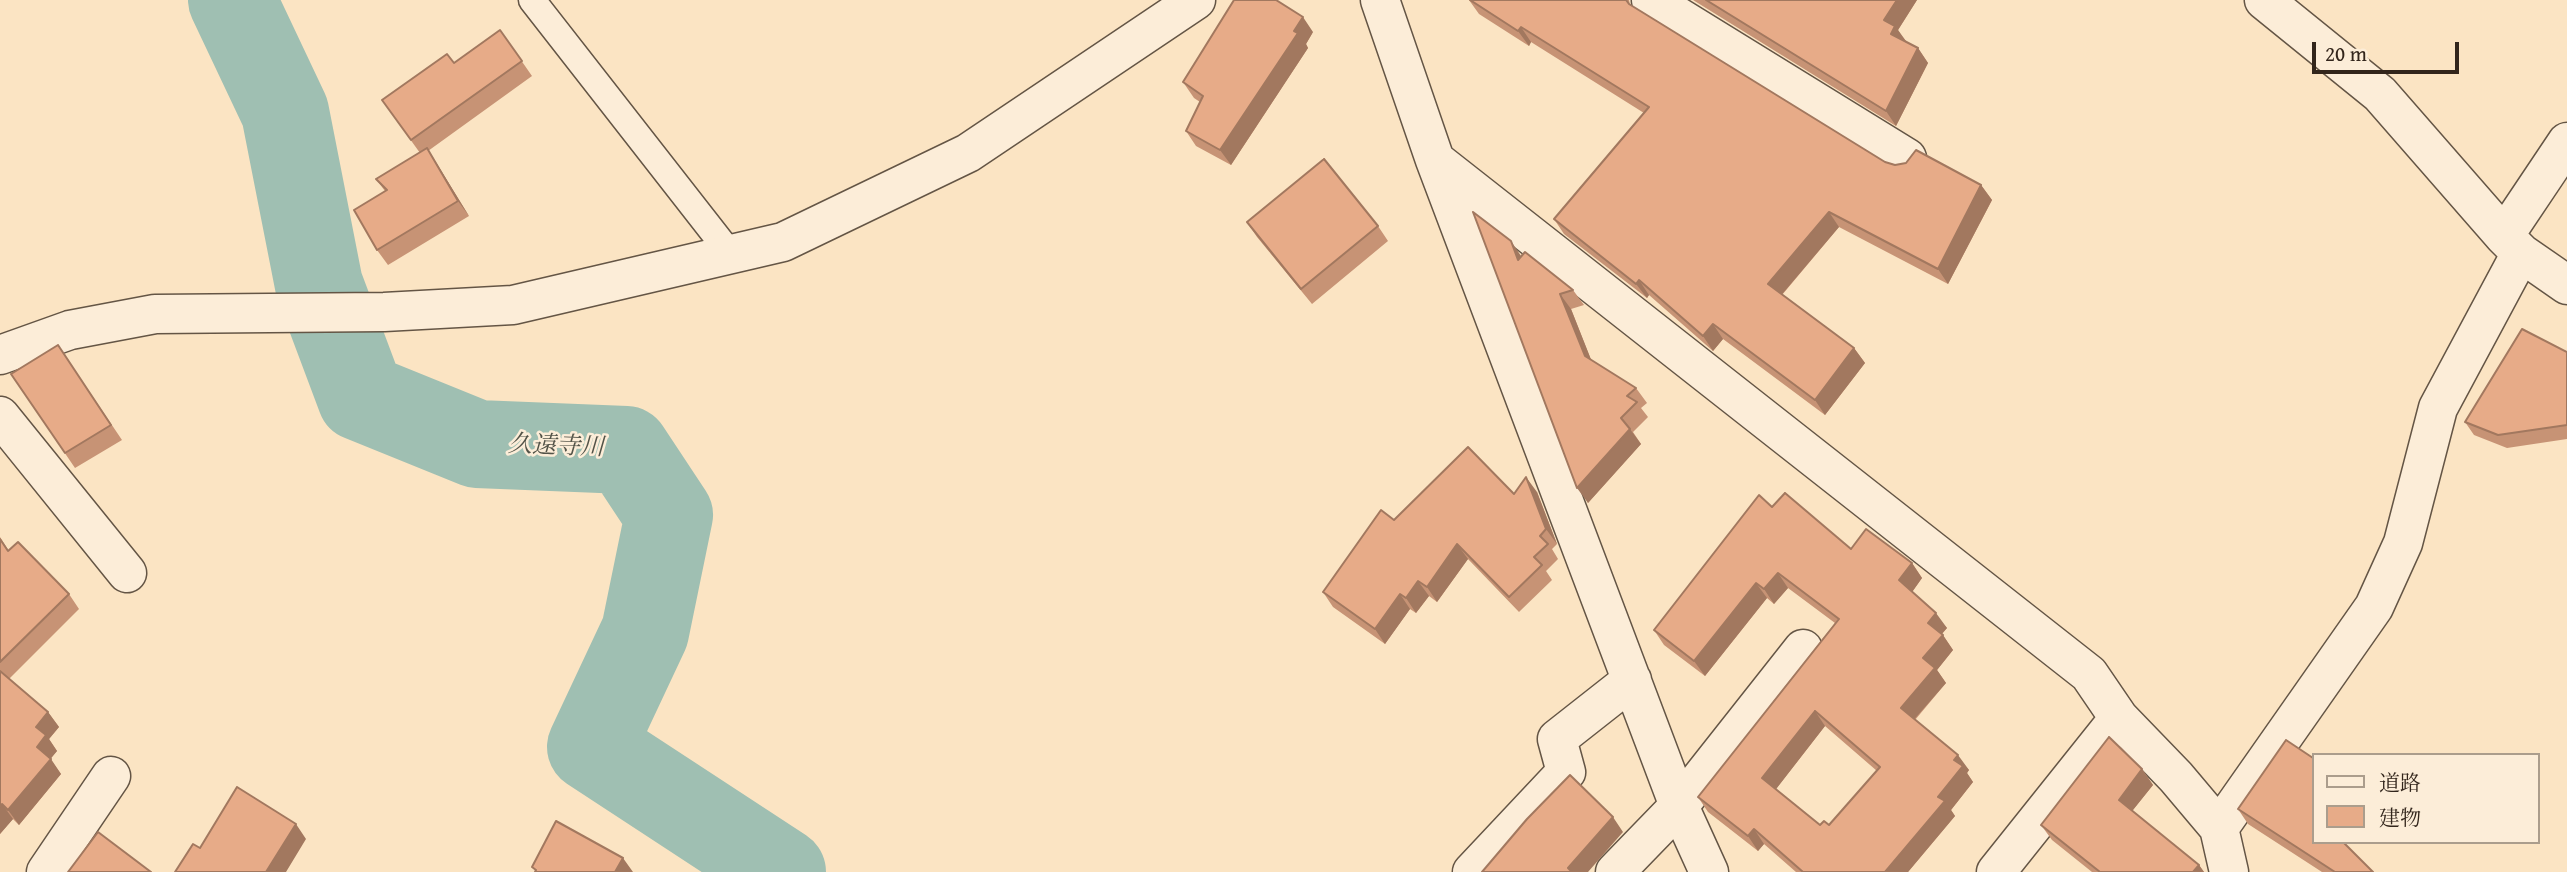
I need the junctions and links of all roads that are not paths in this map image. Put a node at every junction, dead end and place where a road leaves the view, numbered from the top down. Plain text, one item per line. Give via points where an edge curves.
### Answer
1 (533, 0) edge
2 (1196, 0) edge
3 (1380, 0) edge
4 (1651, 0) edge
5 (2264, 0) edge
6 (2567, 142) edge
7 (1907, 158) edge
8 (1434, 160) junction
9 (2513, 245) junction
10 (732, 257) junction
11 (2567, 285) edge
12 (0, 355) edge
13 (0, 416) edge
14 (127, 573) dead end
15 (1803, 649) dead end
16 (1632, 680) junction
17 (2119, 718) junction
18 (111, 776) dead end
19 (1679, 806) junction
20 (2219, 828) junction
21 (46, 872) edge
22 (1472, 872) edge
23 (1615, 872) edge
24 (1709, 872) edge
25 (1996, 872) edge
26 (2229, 872) edge

1 - 10 lane
2 - 10 street via 968,153 783,242
3 - 8 street
4 - 7 street
5 - 9 street via 2380,94
6 - 9 street
8 - 16 street
8 - 17 street via 2089,674
9 - 11 street
9 - 20 street via 2438,408 2403,542 2374,607
10 - 12 street via 513,305 384,312 155,314 70,330
13 - 14 street
15 - 19 street
16 - 19 street
16 - 22 street via 1557,739 1566,772
17 - 20 street
17 - 25 street
18 - 21 street
19 - 23 street
19 - 24 street
20 - 26 street

